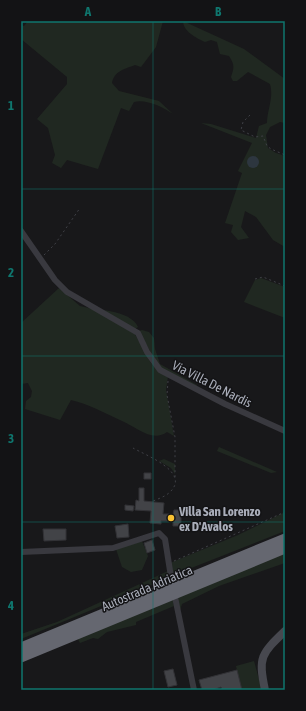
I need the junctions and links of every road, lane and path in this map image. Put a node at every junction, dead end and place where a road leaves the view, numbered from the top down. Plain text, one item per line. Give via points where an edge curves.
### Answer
1 (250, 115) dead end
2 (285, 155) edge
3 (80, 208) dead end
4 (21, 231) edge
5 (40, 258) junction
6 (255, 279) dead end
7 (285, 286) edge
8 (169, 375) junction
9 (285, 431) edge
10 (133, 448) dead end
11 (175, 478) junction
12 (151, 502) dead end
13 (285, 512) edge
14 (285, 539) edge
15 (285, 548) edge
16 (21, 552) edge
17 (169, 562) junction
18 (171, 577) dead end
19 (175, 597) dead end
20 (285, 631) edge
21 (21, 648) edge
22 (21, 657) edge
23 (194, 690) edge
24 (265, 690) edge

1 - 2 path via 243,122 241,130 255,137 263,136 267,146
3 - 5 path via 55,244
4 - 5 street, Via Villa De Nardis
5 - 8 street, Via Villa De Nardis via 67,292 138,333 156,366
6 - 7 path via 263,277
8 - 9 street, Via Villa De Nardis
8 - 11 path via 167,395 175,437
10 - 11 path via 171,470
11 - 12 path via 170,493
13 - 17 path via 186,557
14 - 21 highway, Autostrada Adriatica
15 - 22 highway, Autostrada Adriatica
16 - 17 street via 113,548 159,533 165,539
17 - 18 street
19 - 23 street
20 - 24 street via 262,656 261,672

